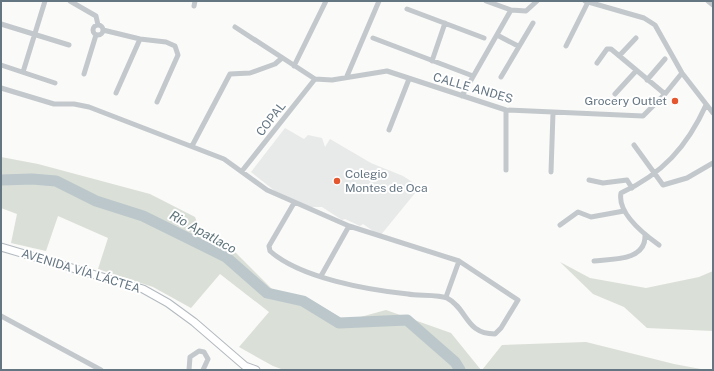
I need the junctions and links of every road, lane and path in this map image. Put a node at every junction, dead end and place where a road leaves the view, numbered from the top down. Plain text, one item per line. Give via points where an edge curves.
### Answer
1 (45, 1) edge
2 (70, 1) edge
3 (326, 1) edge
4 (379, 1) edge
5 (486, 1) edge
6 (537, 1) edge
7 (587, 1) edge
8 (708, 1) edge
9 (713, 5) edge
10 (407, 9) dead end
11 (511, 10) junction
12 (445, 23) junction
13 (533, 23) dead end
14 (1, 24) edge
15 (98, 25) junction
16 (235, 27) dead end
17 (103, 30) junction
18 (34, 34) junction
19 (96, 35) junction
20 (497, 35) junction
21 (374, 38) dead end
22 (484, 38) dead end
23 (636, 38) dead end
24 (140, 39) junction
25 (69, 45) dead end
26 (518, 46) junction
27 (566, 46) dead end
28 (619, 56) junction
29 (282, 58) junction
30 (665, 59) dead end
31 (432, 61) junction
32 (597, 63) dead end
33 (1, 65) edge
34 (294, 66) junction
35 (636, 70) junction
36 (23, 72) junction
37 (682, 73) junction
38 (84, 74) dead end
39 (346, 76) junction
40 (473, 76) junction
41 (500, 77) dead end
42 (315, 79) junction
43 (409, 79) junction
44 (647, 80) junction
45 (55, 83) dead end
46 (1, 88) edge
47 (116, 93) dead end
48 (615, 94) dead end
49 (665, 94) junction
50 (462, 96) junction
51 (157, 102) dead end
52 (706, 105) junction
53 (506, 110) junction
54 (554, 113) junction
55 (713, 113) edge
56 (389, 130) dead end
57 (634, 145) dead end
58 (192, 146) junction
59 (713, 163) edge
60 (506, 170) dead end
61 (242, 171) junction
62 (551, 172) dead end
63 (654, 174) junction
64 (589, 180) dead end
65 (632, 188) junction
66 (294, 202) junction
67 (624, 211) junction
68 (560, 225) dead end
69 (349, 226) junction
70 (645, 235) junction
71 (659, 245) dead end
72 (1, 247) edge
73 (459, 261) junction
74 (594, 261) dead end
75 (321, 276) junction
76 (446, 297) junction
77 (1, 316) edge
78 (101, 370) edge
79 (189, 370) edge
80 (203, 370) edge
81 (256, 370) edge

1 - 18 street
2 - 15 street via 96,16
3 - 34 street
4 - 39 street
5 - 11 street
6 - 11 street via 526,10
7 - 27 street
7 - 37 street via 644,18 655,25
8 - 9 street
10 - 12 street
11 - 20 street
12 - 22 street
12 - 31 street
13 - 26 street
14 - 18 street
15 - 17 street
15 - 19 street via 93,30
16 - 29 street
17 - 19 street
17 - 24 street
18 - 25 street
18 - 36 street
19 - 38 street
20 - 26 street
20 - 40 street
21 - 31 street
23 - 28 street
24 - 47 street
24 - 51 street via 170,44 177,50 178,55
26 - 41 street
28 - 32 street via 609,48
28 - 35 street
29 - 34 street
29 - 58 street via 275,64 250,73 230,74
30 - 44 street
31 - 40 street
33 - 36 street
34 - 42 street
35 - 44 street
35 - 48 street
36 - 45 street
37 - 49 street, CALLE ANDES
37 - 52 street
39 - 42 street, CALLE ANDES via 332,80
39 - 43 street, CALLE ANDES via 383,71
40 - 50 street
42 - 61 street, COPAL
43 - 50 street, CALLE ANDES
43 - 56 street
44 - 49 street
46 - 58 street via 54,104 89,107
49 - 54 street, CALLE ANDES via 643,116
50 - 53 street, CALLE ANDES
52 - 55 street
52 - 63 street via 695,128 672,158
53 - 54 street, CALLE ANDES
53 - 60 street
54 - 62 street
57 - 63 street
58 - 61 street via 224,159
59 - 63 street via 687,178 663,185
61 - 66 street via 267,190
63 - 65 street
64 - 65 street via 603,183 626,180
65 - 67 street via 621,194
66 - 69 street
66 - 75 street via 269,246 270,251 276,257
67 - 68 street via 591,217 578,212
67 - 70 street
69 - 73 street
69 - 75 street
70 - 71 street
70 - 74 street via 640,250 631,256
72 - 81 street, AVENIDA VÍA LÁCTEA via 143,289 194,322 244,366
73 - 76 street
73 - 76 street via 518,300 501,328 495,334 486,334 471,327 455,304
75 - 76 street via 382,292
77 - 78 street
79 - 80 street via 190,357 199,351 204,352 208,358

